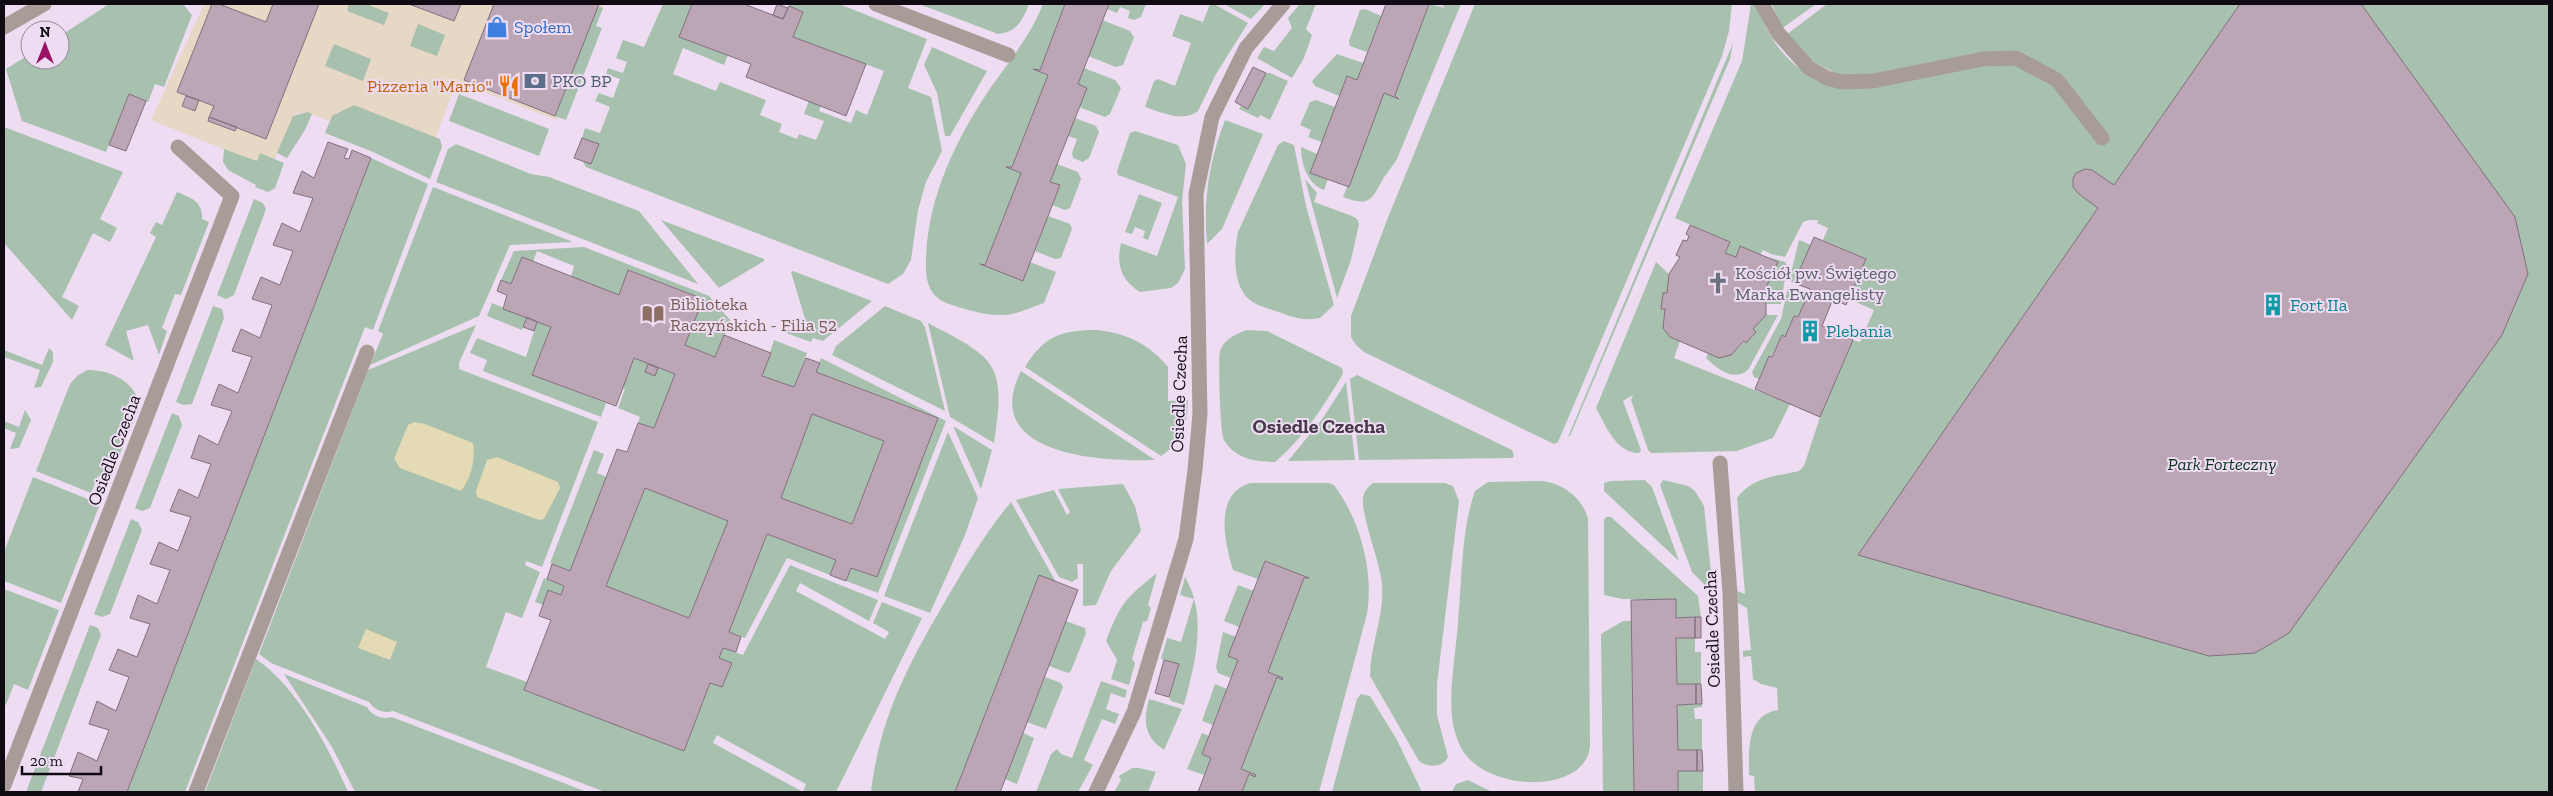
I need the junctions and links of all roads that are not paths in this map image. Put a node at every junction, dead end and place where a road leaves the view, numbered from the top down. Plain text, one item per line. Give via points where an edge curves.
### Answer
1 (44, 4) edge
2 (876, 4) edge
3 (1284, 4) edge
4 (1762, 4) edge
5 (4, 27) edge
6 (1008, 55) dead end
7 (2102, 138) dead end
8 (178, 147) dead end
9 (367, 352) dead end
10 (1720, 464) dead end
11 (4, 785) edge
12 (196, 792) edge
13 (1096, 792) edge
14 (1736, 792) edge

1 - 5 street
2 - 6 street
3 - 13 street, Osiedle Czecha via 1246,48 1212,117 1196,194 1200,414 1186,539 1134,712
4 - 7 street via 1778,34 1809,68 1827,78 1842,82 1874,81 1984,59 2016,58 2057,80
8 - 11 street, Osiedle Czecha via 232,196
9 - 12 street
10 - 14 street, Osiedle Czecha via 1730,592

